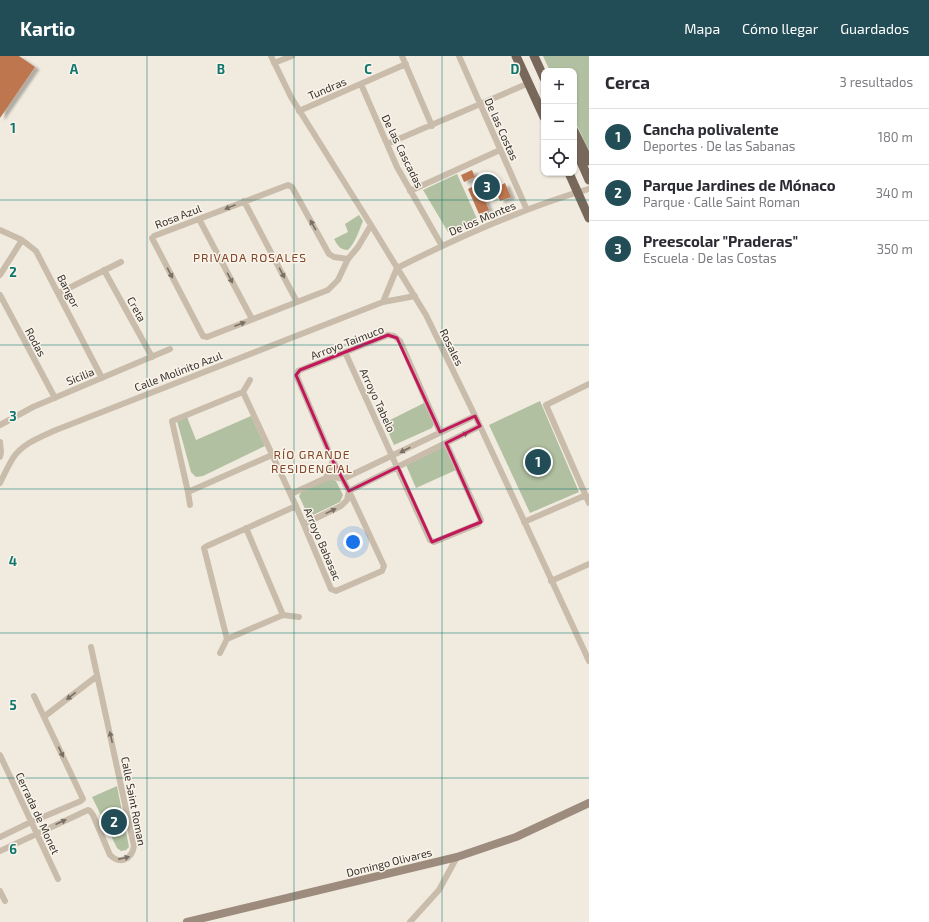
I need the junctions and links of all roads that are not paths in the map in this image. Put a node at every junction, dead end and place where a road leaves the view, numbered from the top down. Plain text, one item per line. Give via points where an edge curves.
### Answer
1 (271, 56) edge
2 (292, 56) edge
3 (402, 56) edge
4 (459, 56) edge
5 (516, 56) edge
6 (534, 56) edge
7 (274, 64) junction
8 (406, 64) junction
9 (541, 71) edge
10 (529, 83) junction
11 (361, 84) junction
12 (480, 104) junction
13 (541, 110) edge
14 (299, 111) junction
15 (432, 126) junction
16 (577, 137) edge
17 (387, 144) junction
18 (500, 150) junction
19 (577, 153) edge
20 (589, 161) edge
21 (570, 176) edge
22 (589, 180) edge
23 (589, 190) edge
24 (410, 191) junction
25 (578, 193) junction
26 (244, 201) junction
27 (527, 210) junction
28 (589, 218) edge
29 (199, 219) junction
30 (371, 224) junction
31 (0, 230) edge
32 (22, 240) junction
33 (442, 246) junction
34 (348, 259) junction
35 (121, 262) dead end
36 (397, 268) junction
37 (104, 270) junction
38 (0, 275) edge
39 (59, 293) junction
40 (0, 295) edge
41 (415, 296) junction
42 (297, 302) junction
43 (383, 302) junction
44 (252, 319) junction
45 (170, 349) dead end
46 (345, 352) junction
47 (152, 357) junction
48 (102, 378) junction
49 (250, 380) dead end
50 (589, 384) edge
51 (243, 392) junction
52 (55, 398) junction
53 (475, 416) junction
54 (0, 425) edge
55 (480, 426) junction
56 (440, 432) junction
57 (0, 442) edge
58 (446, 443) junction
59 (272, 455) junction
60 (0, 456) edge
61 (393, 456) junction
62 (333, 461) junction
63 (398, 467) junction
64 (326, 478) junction
65 (343, 479) junction
66 (0, 483) edge
67 (349, 490) junction
68 (188, 492) junction
69 (291, 494) junction
70 (586, 495) junction
71 (589, 503) edge
72 (190, 505) dead end
73 (296, 506) junction
74 (524, 522) junction
75 (304, 524) junction
76 (246, 528) junction
77 (589, 564) edge
78 (551, 581) junction
79 (283, 614) junction
80 (299, 617) dead end
81 (227, 639) junction
82 (91, 647) dead end
83 (220, 653) dead end
84 (589, 661) edge
85 (97, 676) junction
86 (34, 696) dead end
87 (45, 716) junction
88 (0, 755) edge
89 (589, 803) edge
90 (31, 822) junction
91 (36, 833) junction
92 (0, 837) edge
93 (0, 850) edge
94 (457, 856) junction
95 (58, 879) dead end
96 (0, 891) edge
97 (5, 901) dead end
98 (210, 919) edge
99 (187, 922) edge
100 (410, 922) edge

1 - 7 street, Rosales
2 - 7 street
3 - 8 street
4 - 12 street, De las Costas
5 - 10 main road
6 - 9 main road
7 - 14 street, Rosales
8 - 11 street, Tundras
8 - 15 street
10 - 12 street
10 - 13 main road
11 - 14 street, Tundras
11 - 17 street, De las Cascadas
12 - 15 street
12 - 18 street, De las Costas
14 - 30 street, Rosales
15 - 17 street
16 - 20 main road
17 - 24 street, De las Cascadas
18 - 24 street
18 - 27 street, De las Costas
19 - 22 main road
21 - 25 main road
23 - 25 street, De los Montes
24 - 33 street, De las Cascadas
25 - 27 street, De los Montes
25 - 28 main road
26 -> 29 street, Rosa Azul
34 -> 26 street, Rosa Azul via 329,254 292,187 286,185
26 -> 42 street
27 - 33 street, De los Montes
29 -> 44 street
29 -> 44 street, Rosa Azul via 152,238 203,336 208,337
30 - 34 street
30 - 36 street, Rosales
31 - 32 street, Bangor
32 - 38 street
32 - 39 street, Bangor via 36,251
33 - 36 street, De los Montes
34 - 42 street via 338,280 328,290
35 - 37 street
36 - 41 street, Rosales
36 - 43 street
37 - 39 street
37 - 47 street, Creta
39 - 48 street, Bangor
40 - 52 street, Rodas
41 - 43 street, Calle Molinito Azul
41 - 53 street, Rosales
42 - 44 street
43 - 66 street, Calle Molinito Azul via 40,438 20,450
45 - 47 street, Sicilia
46 - 56 street, Arroyo Taimuco via 388,336 397,338
46 - 61 street, Arroyo Tabelo
46 - 62 street, Arroyo Taimuco via 300,370 296,375
47 - 48 street, Sicilia
48 - 52 street, Sicilia
49 - 51 street
50 - 70 street via 546,406
51 - 59 street, Arroyo Babasac
51 - 68 street via 169,421
52 - 54 street, Sicilia
53 - 55 street, Rosales
53 - 56 street
58 -> 55 street
55 - 74 street, Rosales
56 -> 61 street
57 - 60 street
58 - 63 street
58 - 63 street, Arroyo Tabelo via 481,517 478,524 432,542
59 - 68 street
59 - 69 street, Arroyo Babasac
61 - 63 street, Arroyo Tabelo
61 - 65 street
62 - 64 street
62 - 65 street, Arroyo Taimuco
63 - 67 street
64 - 65 street
64 - 69 street
65 - 67 street, Arroyo Taimuco
75 -> 67 street via 341,506 347,500
67 - 75 street, Arroyo Babasac via 384,566 382,571 332,591
68 - 72 street
69 - 73 street, Arroyo Babasac
70 - 71 street
70 - 74 street
73 - 75 street, Arroyo Babasac
73 - 76 street
74 - 78 street, Rosales
76 - 79 street
76 - 81 street via 207,546 204,550
77 - 78 street
78 - 84 street, Rosales
79 - 80 street
79 - 81 street
81 - 83 street
82 - 85 street, Calle Saint Roman
85 -> 87 street
91 -> 85 street, Calle Saint Roman via 88,810 93,815 113,858 126,859 133,852 134,846
86 - 87 street
87 -> 90 street via 83,799
88 - 90 street, Cerrada de Monet
89 - 94 main road, Domingo Olivares via 516,837
90 - 91 street, Cerrada de Monet
90 - 92 street
91 - 93 street
91 - 95 street, Cerrada de Monet
94 - 98 main road, Domingo Olivares
94 - 100 street via 439,890
96 - 97 street
98 - 99 main road, Domingo Olivares

